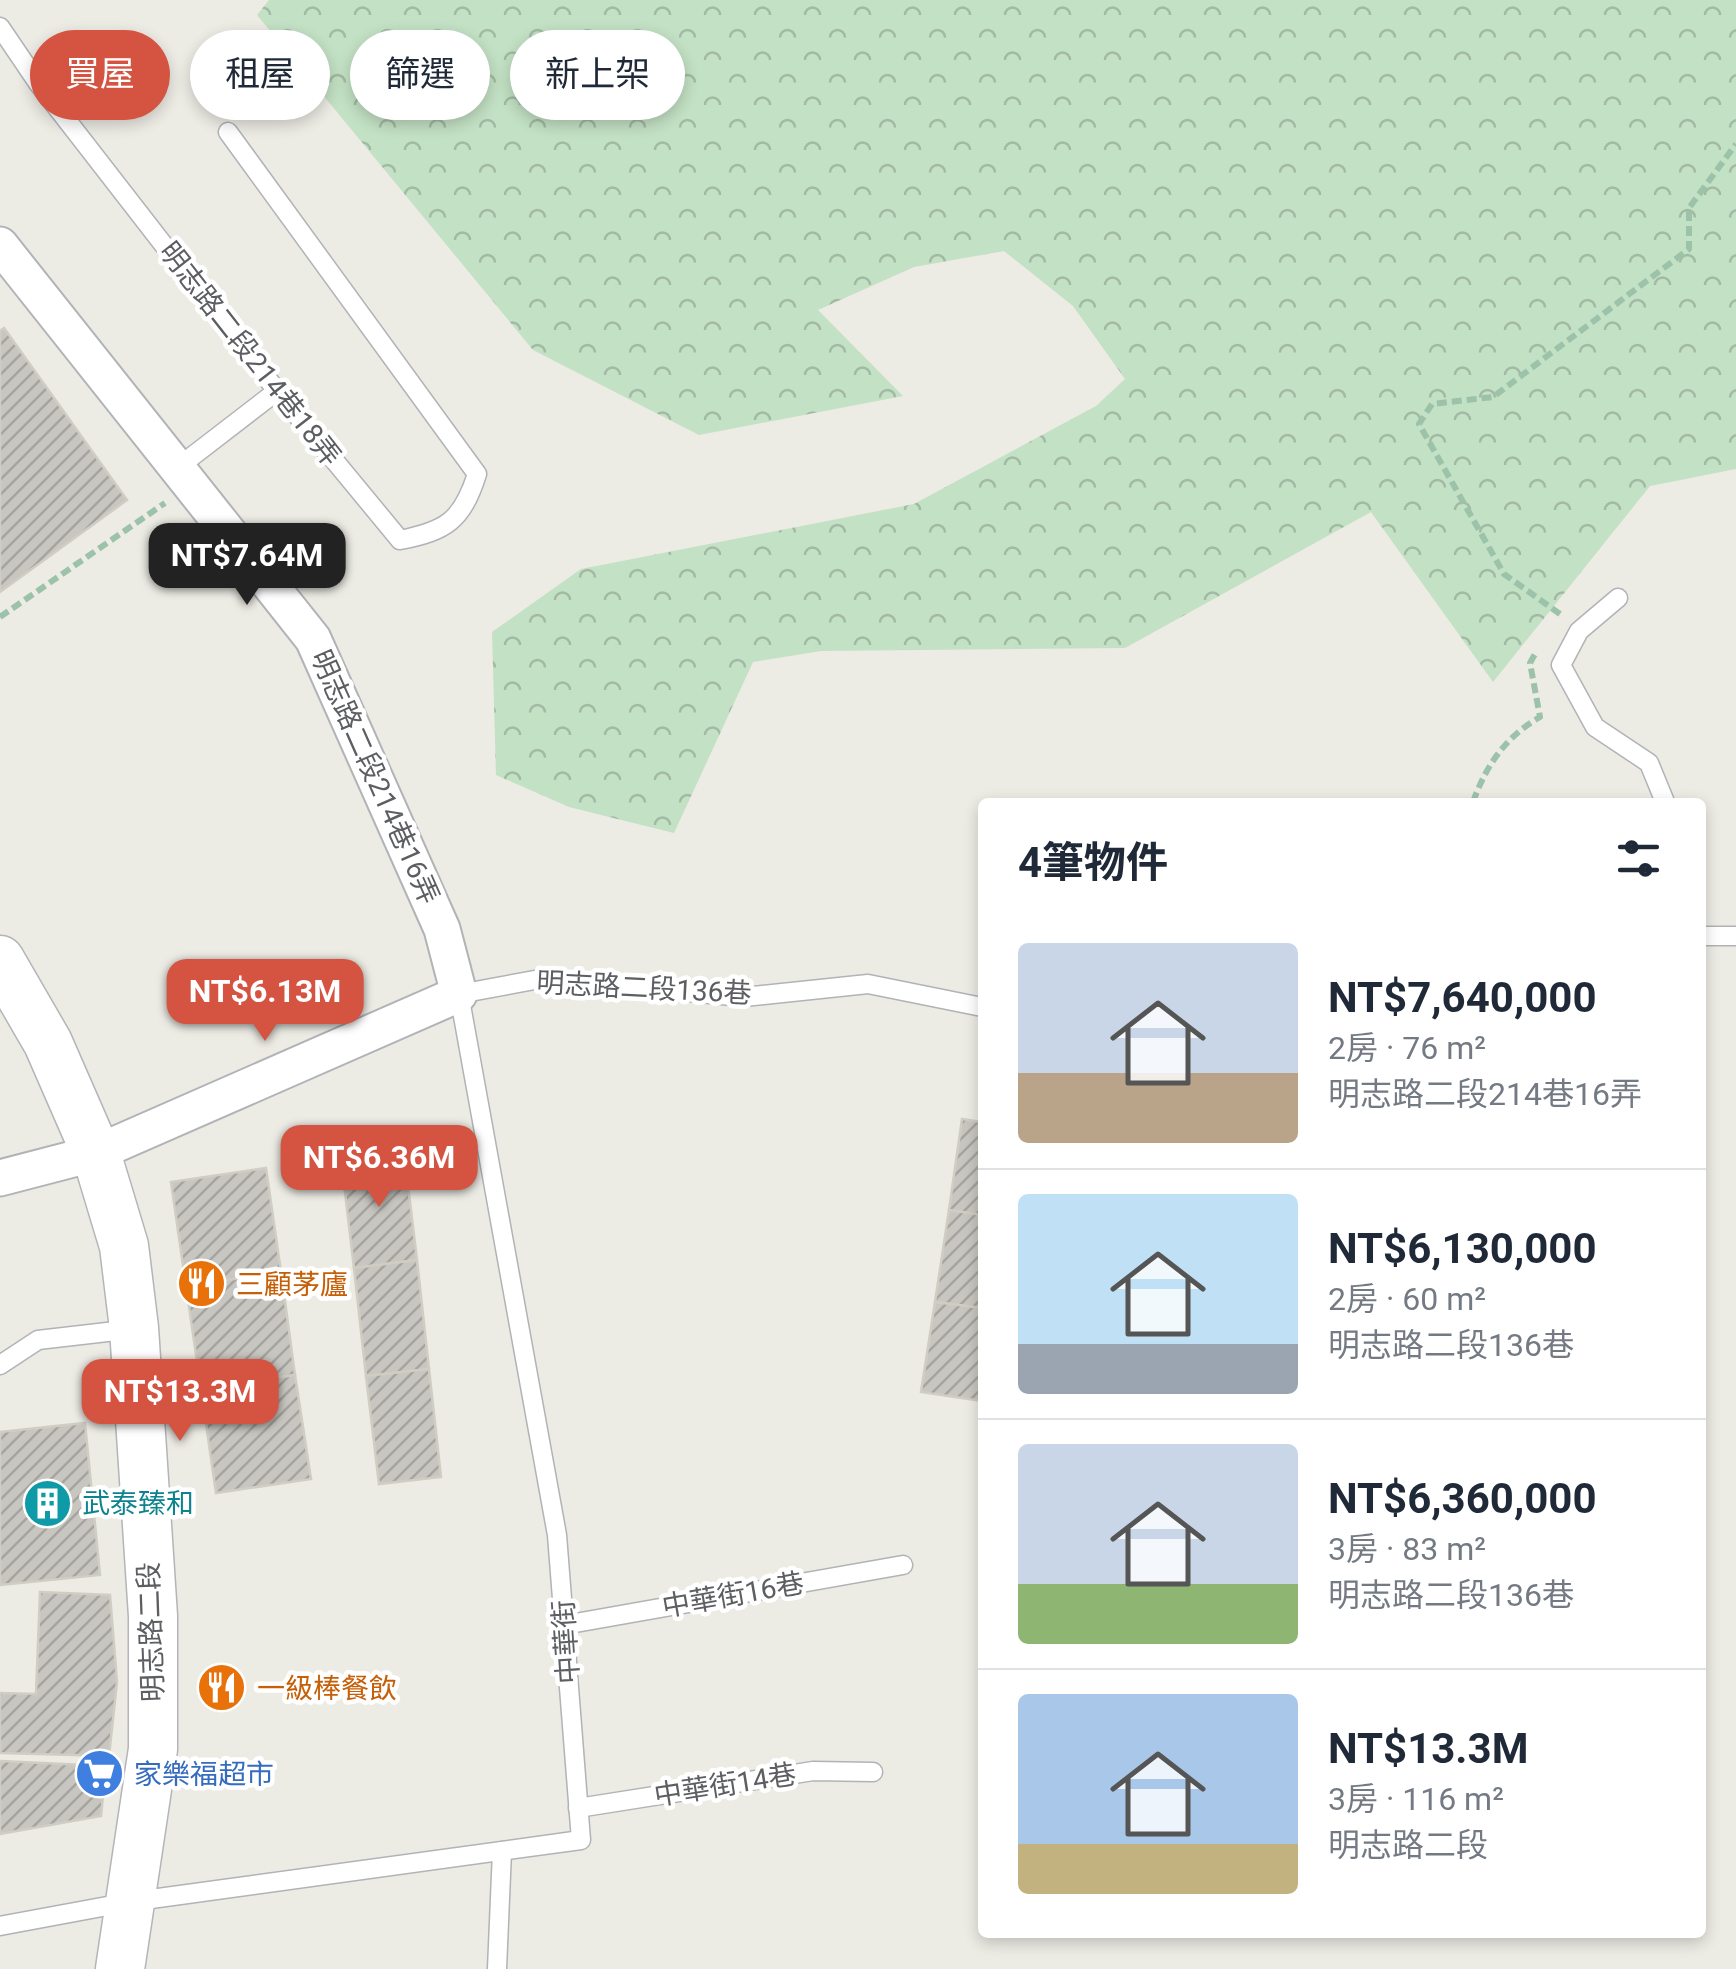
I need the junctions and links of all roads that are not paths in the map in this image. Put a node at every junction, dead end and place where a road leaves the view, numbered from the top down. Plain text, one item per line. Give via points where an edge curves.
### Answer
1 (0, 27) edge
2 (228, 132) dead end
3 (0, 246) edge
4 (277, 391) junction
5 (184, 477) junction
6 (1618, 598) dead end
7 (1663, 798) edge
8 (1706, 936) edge
9 (1736, 936) edge
10 (0, 960) edge
11 (460, 994) junction
12 (978, 1007) edge
13 (96, 1153) junction
14 (0, 1178) edge
15 (134, 1328) junction
16 (0, 1365) edge
17 (903, 1565) dead end
18 (564, 1625) junction
19 (872, 1772) dead end
20 (578, 1808) junction
21 (502, 1851) junction
22 (128, 1902) junction
23 (0, 1926) edge
24 (120, 1969) edge
25 (498, 1969) edge

1 - 4 lane, 明志路二段214巷18弄
2 - 4 lane, 明志路二段214巷18弄 via 477,474 468,504 434,534 400,540
3 - 5 street, 明志路二段214巷16弄
4 - 5 lane
5 - 11 street, 明志路二段214巷16弄 via 313,639 442,928
6 - 7 lane via 1580,630 1561,666 1594,727 1649,763
8 - 9 lane
10 - 13 main road, 明志路二段 via 48,1044
11 - 12 lane, 明志路二段136巷 via 540,978 744,997 868,984
11 - 13 street, 明志路二段136巷
11 - 18 lane, 中華街 via 557,1535
13 - 14 street, 明志路二段136巷
13 - 15 main road, 明志路二段 via 124,1246
15 - 16 lane via 38,1340
15 - 22 main road, 明志路二段 via 154,1616 153,1730
17 - 18 lane, 中華街16巷
18 - 20 lane, 中華街
19 - 20 lane, 中華街14巷 via 813,1771
20 - 21 lane, 中華街 via 581,1840
21 - 22 lane, 中華街
21 - 25 lane
22 - 23 lane, 中華街
22 - 24 main road, 明志路二段

